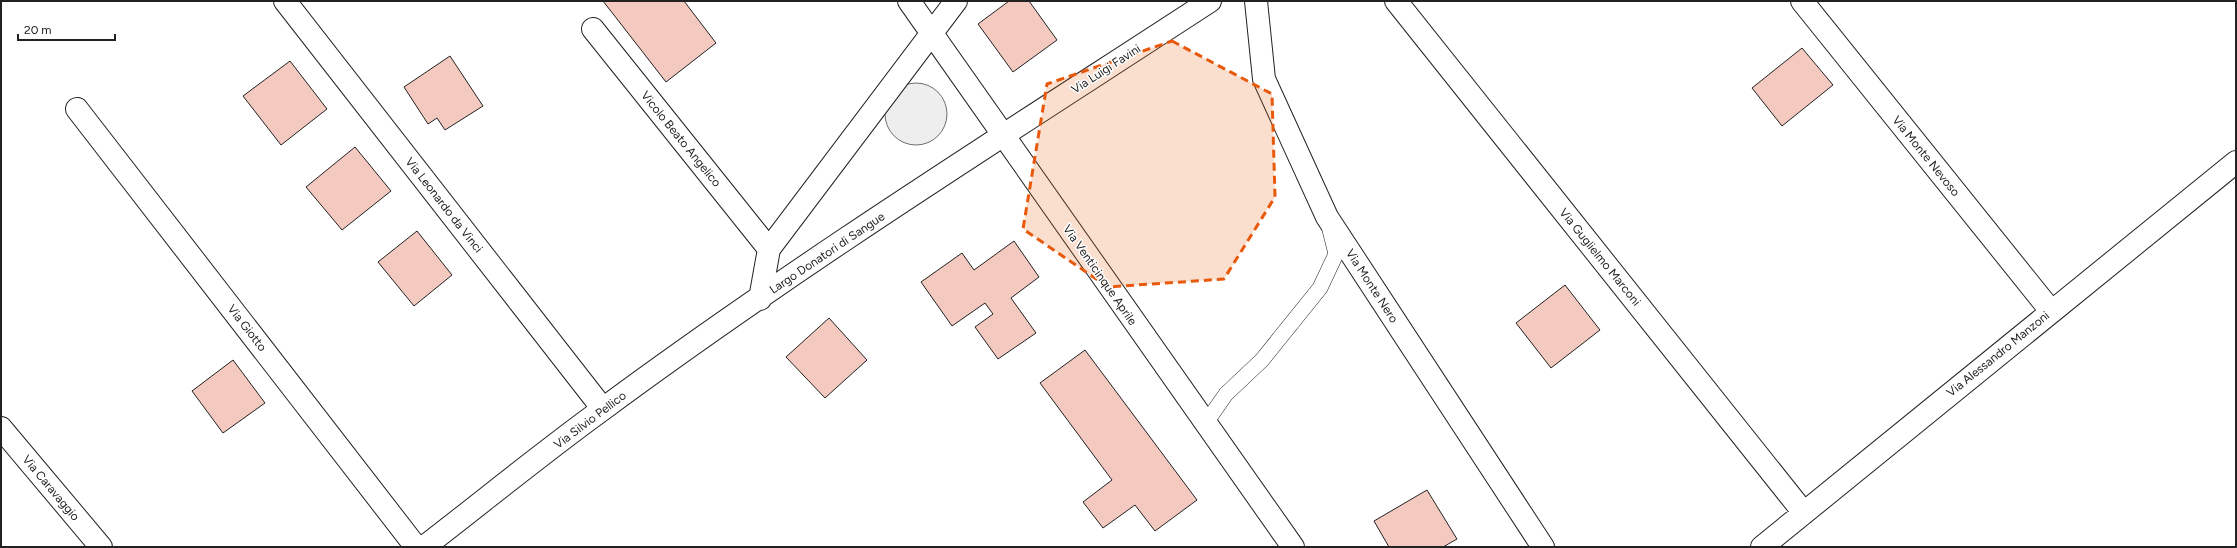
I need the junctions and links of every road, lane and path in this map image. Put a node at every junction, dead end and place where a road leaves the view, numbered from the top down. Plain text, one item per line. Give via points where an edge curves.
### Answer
1 (285, 1) edge
2 (909, 1) edge
3 (956, 1) edge
4 (1210, 1) edge
5 (1256, 1) edge
6 (1396, 1) edge
7 (1802, 1) edge
8 (594, 29) dead end
9 (932, 34) junction
10 (77, 109) dead end
11 (1002, 136) junction
12 (2236, 162) edge
13 (1327, 217) junction
14 (769, 249) junction
15 (760, 299) junction
16 (2050, 311) junction
17 (603, 409) junction
18 (1205, 424) junction
19 (1, 428) edge
20 (1804, 513) junction
21 (100, 547) edge
22 (416, 547) edge
23 (424, 547) edge
24 (1293, 547) edge
25 (1543, 547) edge
26 (1762, 547) edge

1 - 17 street, Via Leonardo da Vinci
2 - 9 street, Via Venticinque Aprile
3 - 9 street
4 - 11 street, Via Luigi Favini
5 - 13 street, Via Monte Nero via 1264,79
6 - 20 street, Via Guglielmo Marconi
7 - 16 street, Via Monte Nevoso
8 - 14 street, Vicolo Beato Angelico
9 - 11 street, Via Venticinque Aprile
9 - 14 street, Largo Donatori di Sangue
10 - 22 street, Via Giotto
11 - 15 street, Largo Donatori di Sangue
11 - 18 street, Via Venticinque Aprile
12 - 16 street, Via Alessandro Manzoni
13 - 18 lane via 1336,254 1320,288 1262,360 1226,394
13 - 25 street, Via Monte Nero
14 - 15 street, Largo Donatori di Sangue
15 - 17 street, Via Silvio Pellico
16 - 20 street, Via Alessandro Manzoni
17 - 23 street, Via Silvio Pellico
18 - 24 street, Via Venticinque Aprile
19 - 21 street, Via Caravaggio
20 - 26 street, Via Alessandro Manzoni

